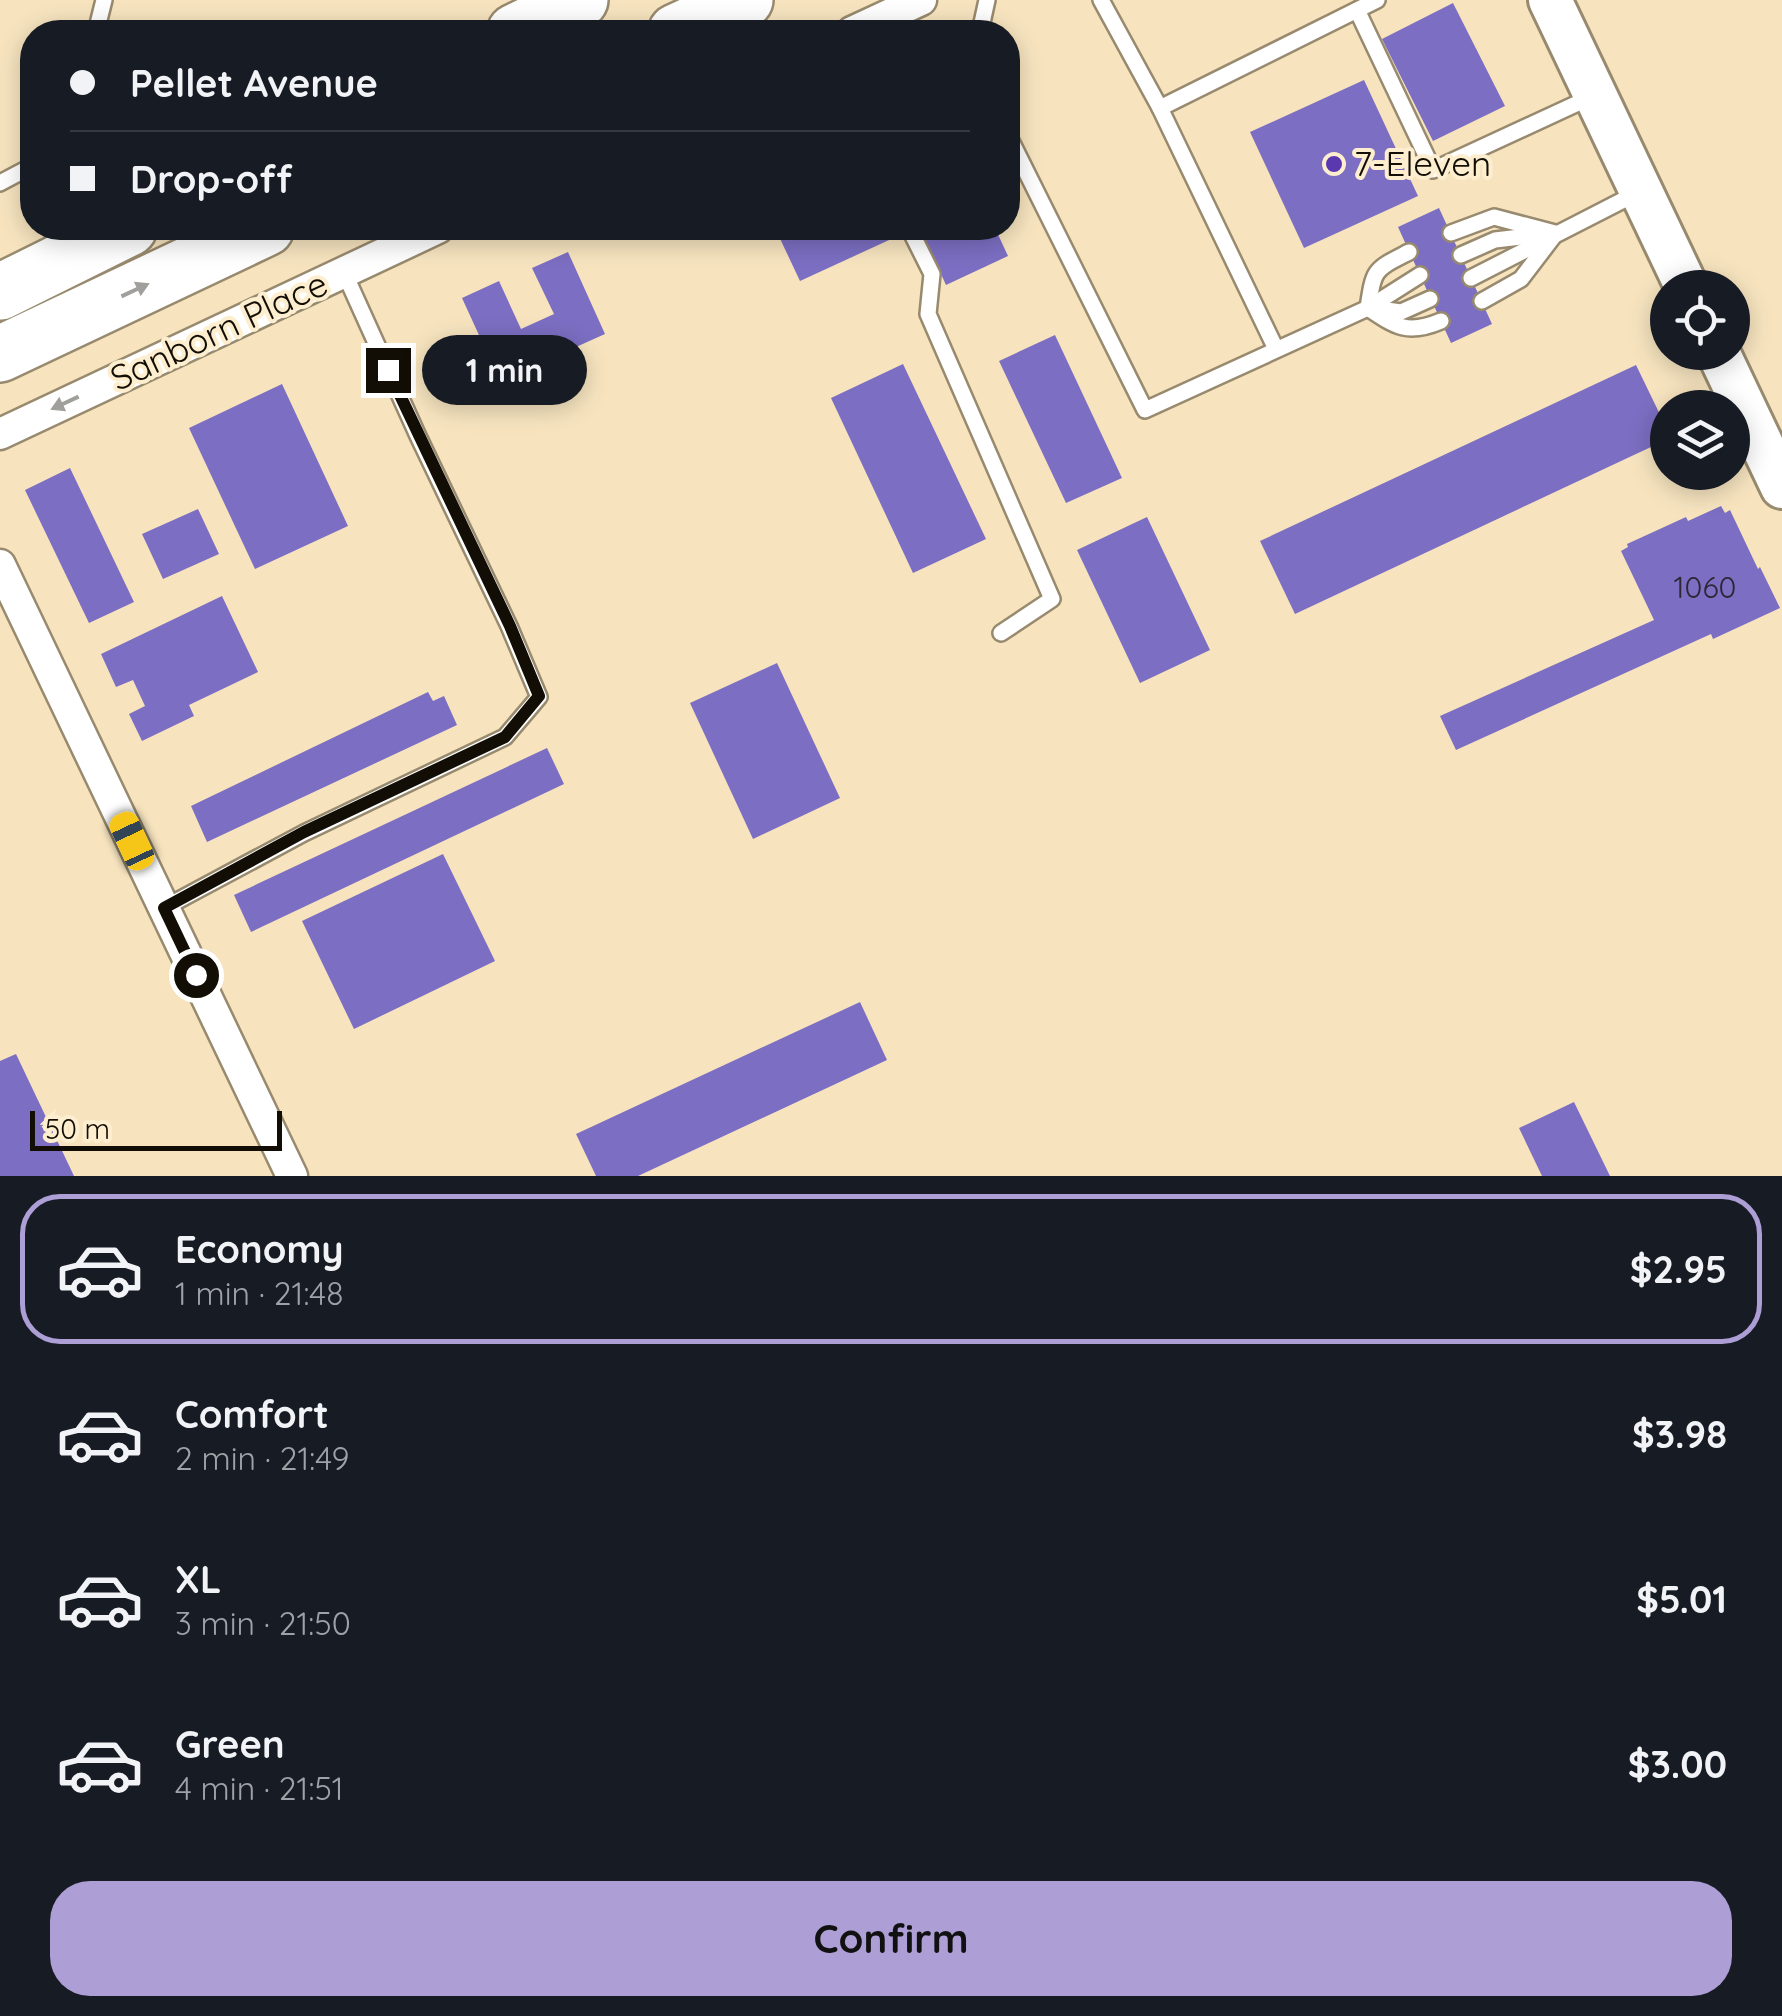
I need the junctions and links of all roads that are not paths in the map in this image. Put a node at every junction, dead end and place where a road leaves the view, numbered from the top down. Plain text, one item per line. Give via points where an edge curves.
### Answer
1 (580, 0) edge
2 (745, 0) edge
3 (921, 0) edge
4 (1101, 0) edge
5 (1377, 0) edge
6 (1550, 0) edge
7 (1357, 10) junction
8 (540, 20) edge
9 (702, 20) edge
10 (878, 20) edge
11 (1595, 95) junction
12 (1160, 108) junction
13 (1020, 160) edge
14 (1641, 191) junction
15 (1451, 234) dead end
16 (1555, 234) junction
17 (105, 240) edge
18 (241, 240) edge
19 (412, 240) edge
20 (915, 240) edge
21 (1409, 252) dead end
22 (1461, 255) dead end
23 (1678, 270) edge
24 (344, 272) junction
25 (1420, 275) dead end
26 (1472, 278) dead end
27 (0, 292) edge
28 (1430, 299) dead end
29 (1482, 301) dead end
30 (1368, 308) junction
31 (1441, 321) dead end
32 (1276, 349) junction
33 (0, 354) edge
34 (1727, 370) edge
35 (0, 434) edge
36 (1782, 487) edge
37 (0, 564) edge
38 (1001, 633) dead end
39 (164, 908) junction
40 (292, 1176) edge

1 - 8 highway
2 - 9 highway
3 - 10 street
4 - 12 lane
5 - 7 lane
6 - 11 street
7 - 11 lane via 1433,170
7 - 12 lane
11 - 14 street
12 - 32 lane
13 - 32 lane via 1145,410
14 - 16 lane
14 - 23 street
15 - 16 lane via 1494,218
16 - 22 lane via 1494,240
16 - 26 lane
16 - 29 lane via 1521,279
17 - 27 highway
33 -> 18 highway
19 - 24 street, Sanborn Place
20 - 38 lane via 932,274 928,314 1052,599
21 - 30 lane via 1380,267
24 -> 35 street, Sanborn Place
24 - 39 lane via 539,696 505,737 304,832
25 - 30 lane
28 - 30 lane via 1400,312
30 - 31 lane via 1402,328
30 - 32 lane
34 - 36 street
37 - 39 street
39 - 40 street

